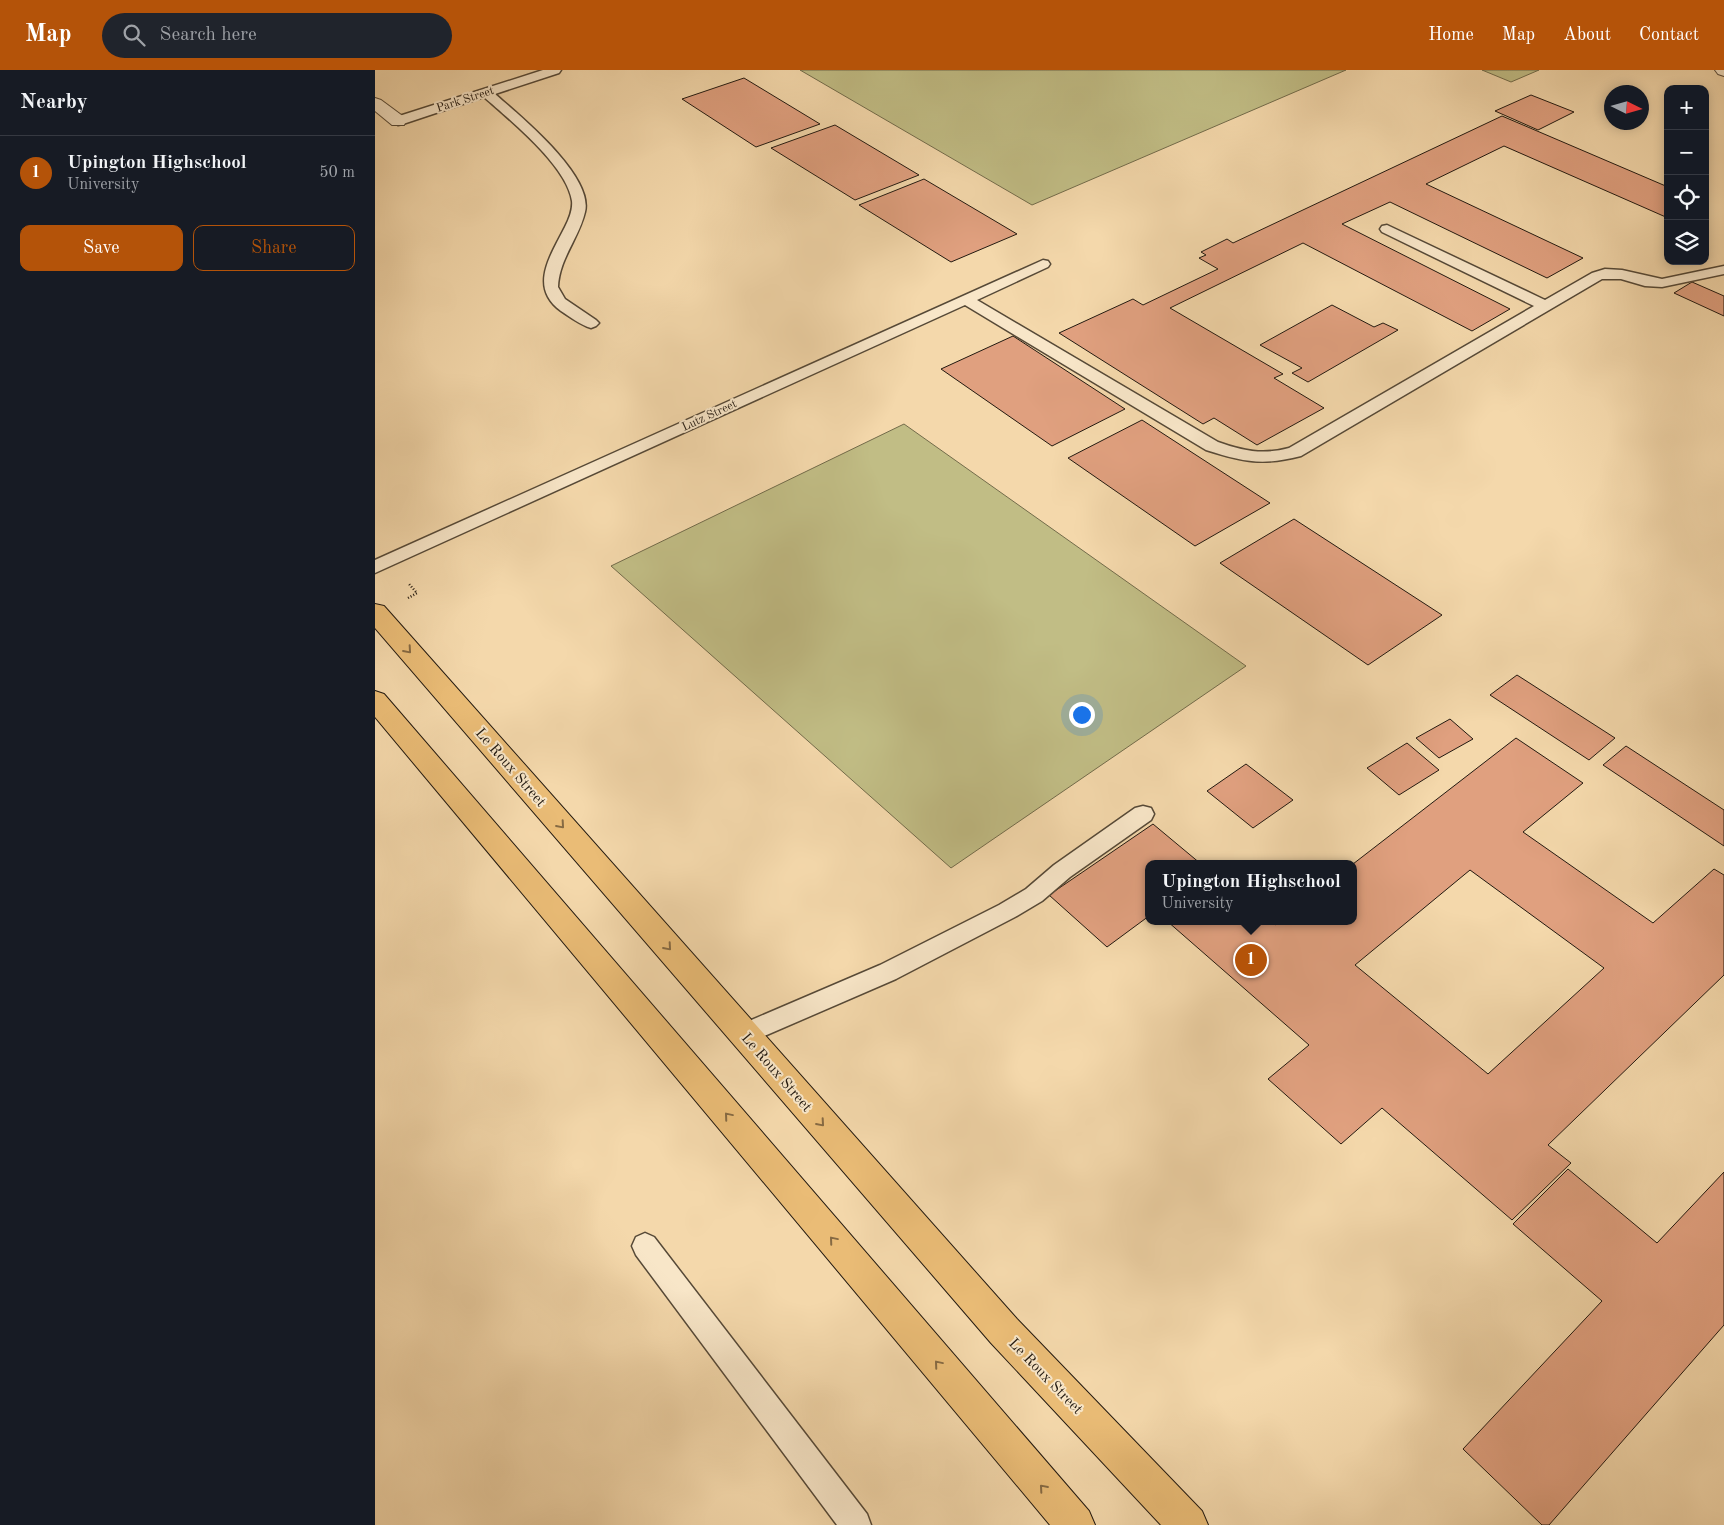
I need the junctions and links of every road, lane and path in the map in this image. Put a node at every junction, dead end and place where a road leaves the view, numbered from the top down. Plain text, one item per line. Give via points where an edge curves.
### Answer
1 (555, 70) edge
2 (486, 92) junction
3 (375, 103) edge
4 (391, 123) joint
5 (1387, 229) dead end
6 (1043, 264) dead end
7 (1724, 270) edge
8 (965, 299) junction
9 (1545, 306) junction
10 (591, 323) dead end
11 (375, 567) edge
12 (375, 612) edge
13 (375, 700) edge
14 (1143, 814) dead end
15 (744, 1034) junction
16 (645, 1246) dead end
17 (856, 1525) edge
18 (1075, 1525) edge
19 (1188, 1525) edge

1 - 2 lane, Park Street
2 - 4 lane, Park Street
2 - 10 lane via 566,172 579,199 579,213 563,244 551,279 551,293 560,303
3 - 4 street
5 - 9 lane
6 - 8 lane, Lutz Street
7 - 9 lane via 1663,283 1606,273
8 - 9 lane via 1211,446 1250,459 1275,458 1295,452
8 - 11 lane, Lutz Street
12 -> 15 highway, Le Roux Street
18 -> 13 highway
14 - 15 lane via 1062,871 1034,896 1007,911 888,972
15 -> 19 highway, Le Roux Street via 1004,1332
16 - 17 lane

